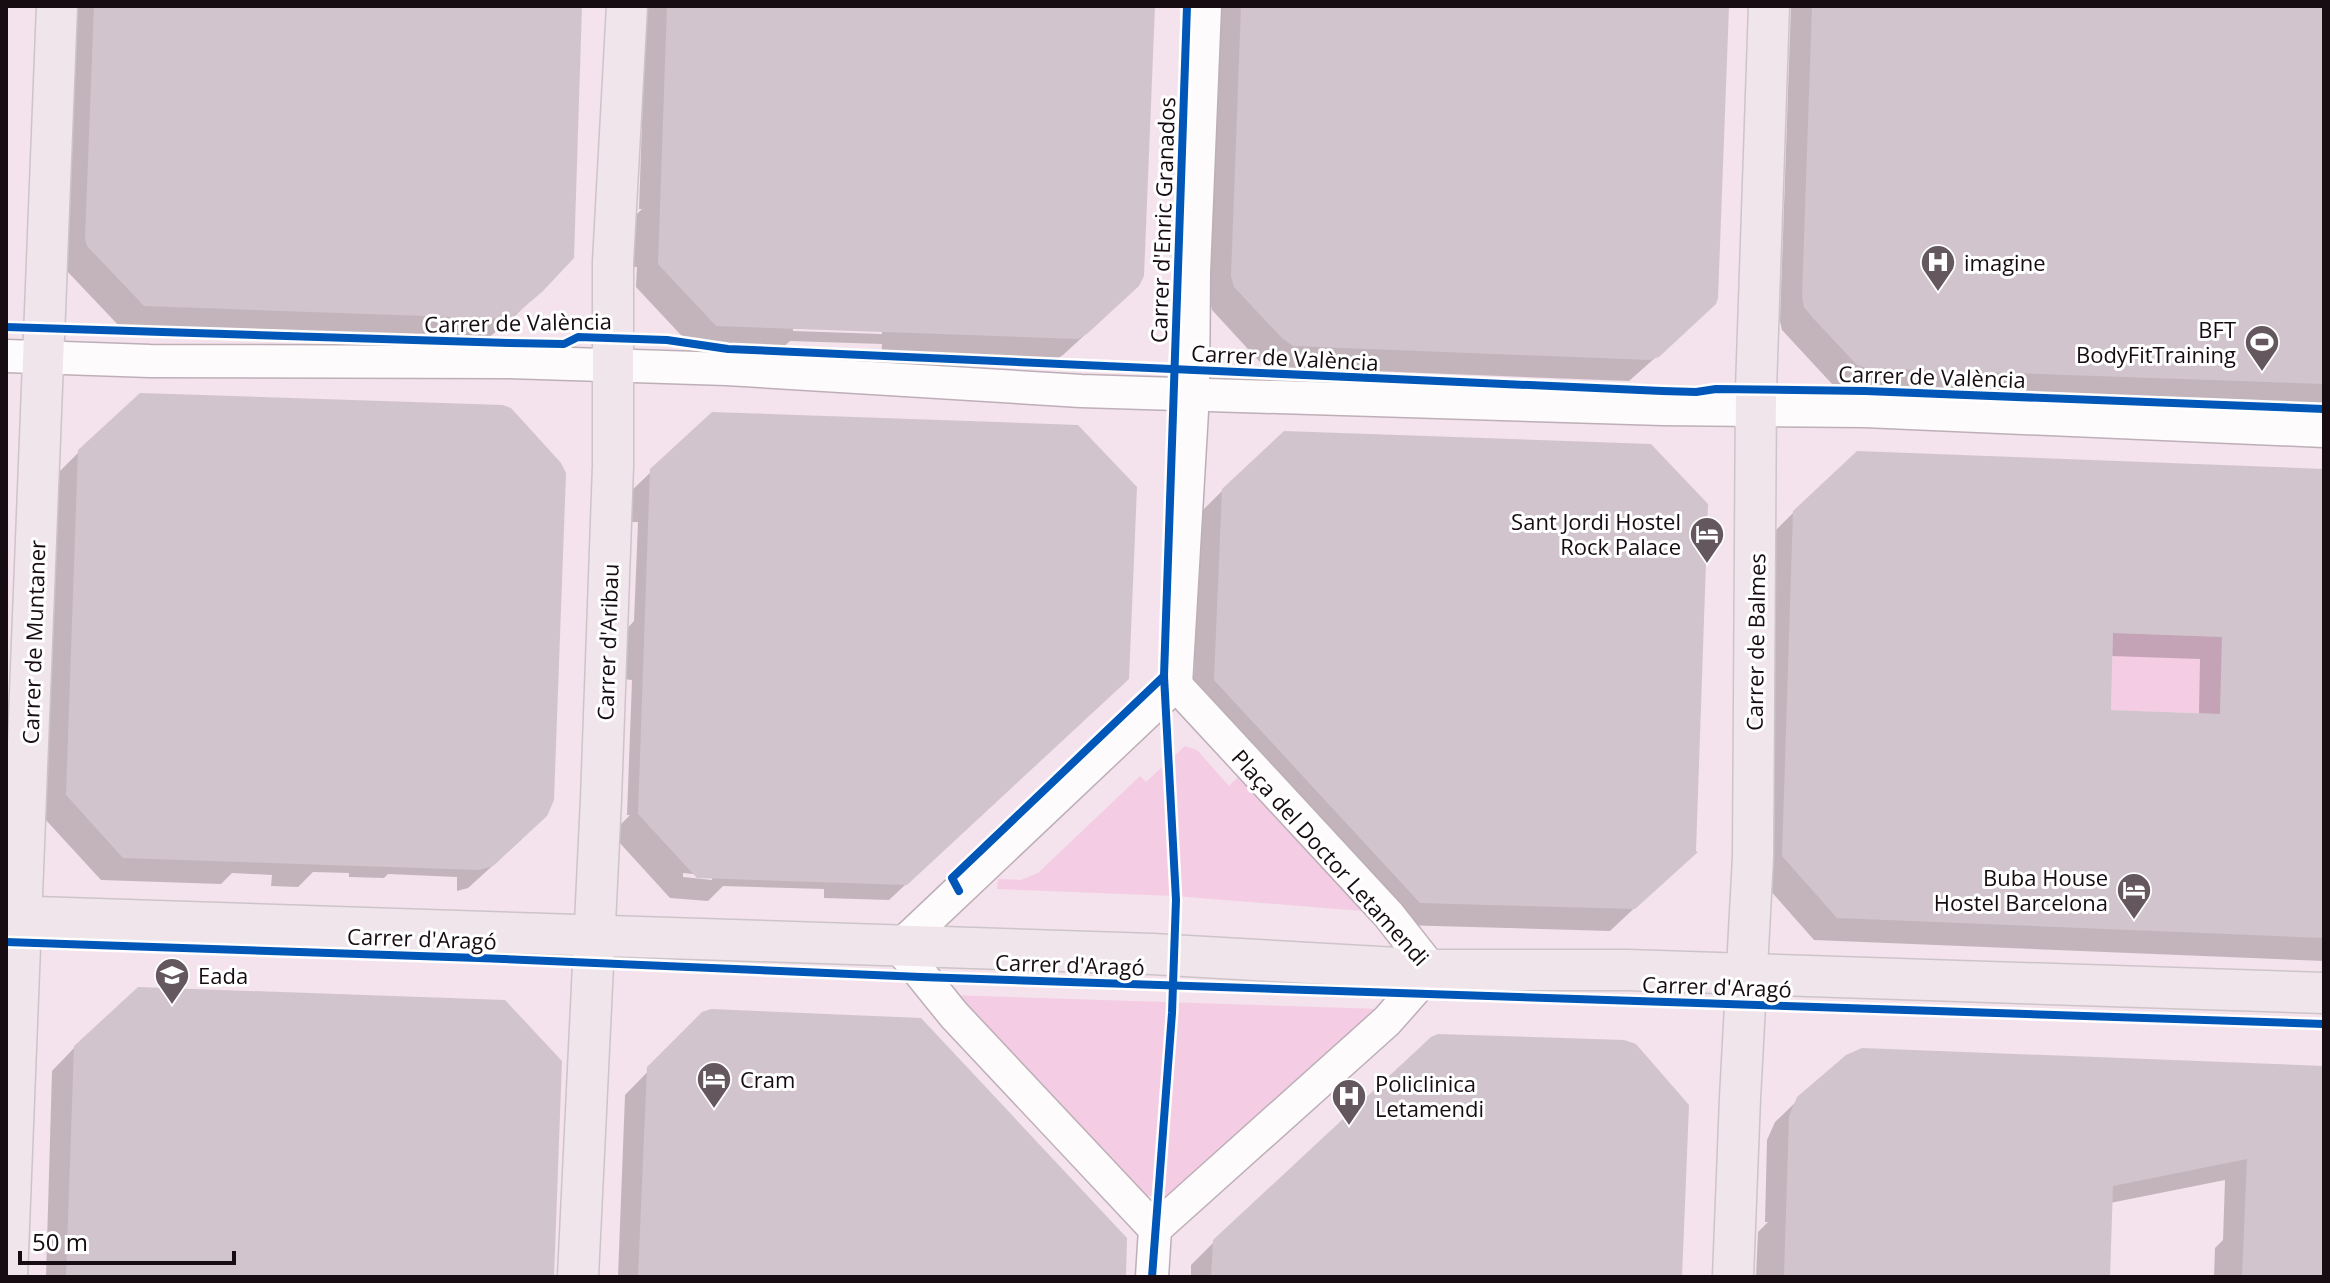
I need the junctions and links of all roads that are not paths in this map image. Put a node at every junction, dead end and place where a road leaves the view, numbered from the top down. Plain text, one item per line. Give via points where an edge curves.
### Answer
1 (57, 6) edge
2 (627, 6) edge
3 (1205, 6) edge
4 (1769, 6) edge
5 (25, 356) edge
6 (614, 367) junction
7 (1193, 394) junction
8 (1757, 409) junction
9 (2324, 431) edge
10 (1176, 685) junction
11 (14, 916) edge
12 (595, 936) junction
13 (899, 947) junction
14 (1432, 970) junction
15 (1746, 974) junction
16 (2324, 993) edge
17 (1155, 1229) junction
18 (7, 1277) edge
19 (578, 1277) edge
20 (1152, 1277) edge
21 (1733, 1277) edge

1 - 5 main road, Carrer de Muntaner
2 - 6 main road, Carrer d'Aribau via 613,262
3 - 7 street, Carrer d'Enric Granados
4 - 8 main road, Carrer de Balmes
5 - 6 street, Carrer de València
5 - 11 main road, Carrer de Muntaner
6 - 7 street, Carrer de València
6 - 12 main road, Carrer d'Aribau
7 - 8 street, Carrer de València
7 - 10 street, Carrer d'Enric Granados
8 - 9 street, Carrer de València
8 - 15 main road, Carrer de Balmes via 1753,857
10 - 13 street
10 - 14 street, Plaça del Doctor Letamendi via 1388,914
11 - 12 main road, Carrer d'Aragó
11 - 18 main road, Carrer de Muntaner
12 - 13 main road, Carrer d'Aragó
12 - 19 main road, Carrer d'Aribau
13 - 14 main road, Carrer d'Aragó
13 - 17 street via 954,1015
14 - 15 main road, Carrer d'Aragó
14 - 17 street, Plaça del Doctor Letamendi via 1387,1021
15 - 16 main road, Carrer d'Aragó
15 - 21 main road, Carrer de Balmes
17 - 20 street

